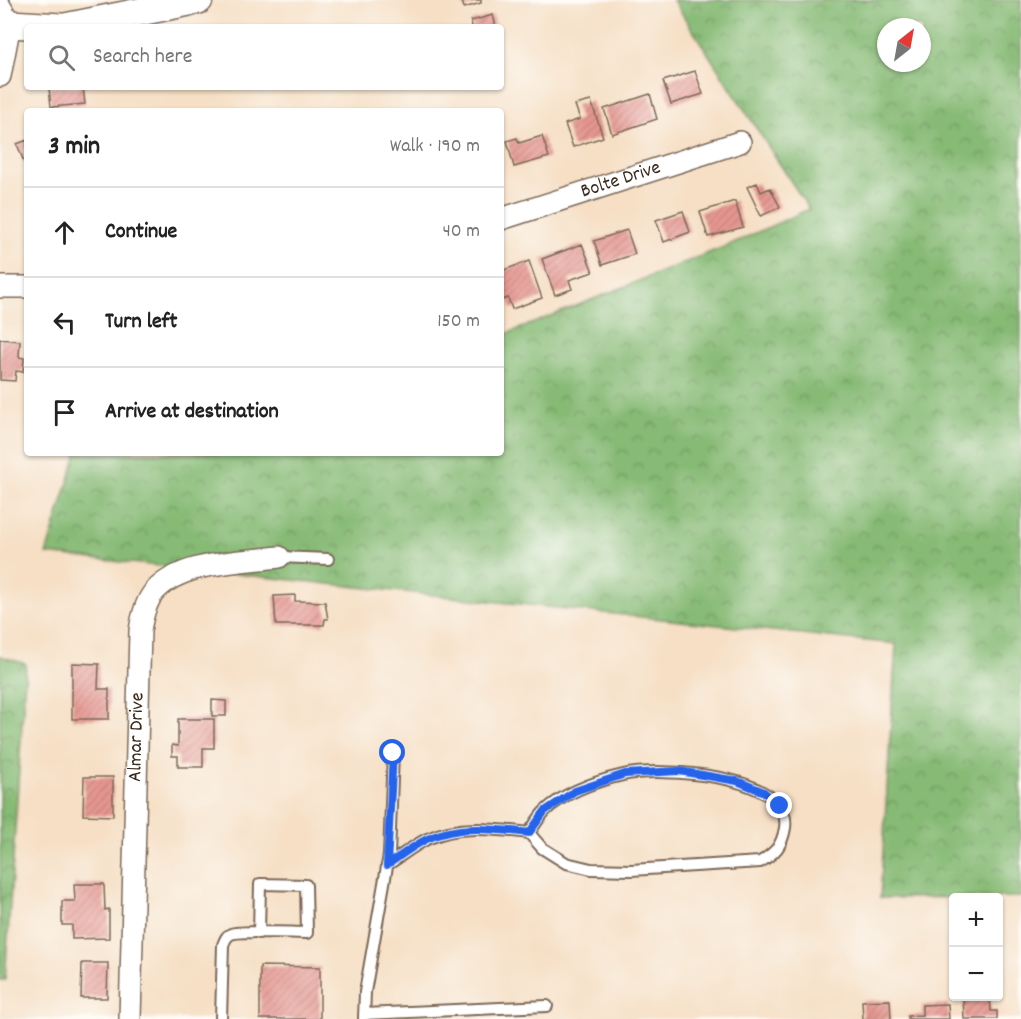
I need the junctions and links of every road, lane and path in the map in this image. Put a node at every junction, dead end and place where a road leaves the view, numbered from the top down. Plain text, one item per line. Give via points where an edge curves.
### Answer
1 (199, 0) edge
2 (3, 17) edge
3 (45, 24) edge
4 (78, 24) edge
5 (0, 76) edge
6 (740, 142) dead end
7 (504, 218) edge
8 (0, 287) edge
9 (24, 287) edge
10 (279, 557) joint
11 (328, 559) dead end
12 (393, 753) dead end
13 (529, 833) junction
14 (387, 865) junction
15 (259, 933) junction
16 (547, 1006) dead end
17 (364, 1016) edge
18 (130, 1019) edge
19 (221, 1019) edge

1 - 4 street
2 - 3 street
2 - 5 street
6 - 7 street, Bolte Drive
8 - 9 street
10 - 11 lane
10 - 18 street, Almar Drive via 190,570 156,591 142,617
12 - 14 lane
13 - 13 lane via 542,848 566,863 591,869 632,870 760,862 777,852 786,824 780,806 764,792 737,781 679,771 625,774 575,791 545,811
13 - 14 lane via 461,829 428,839
14 - 17 lane
15 - 15 lane via 307,933 306,885 260,884
15 - 19 lane via 234,932 226,936
16 - 17 lane

